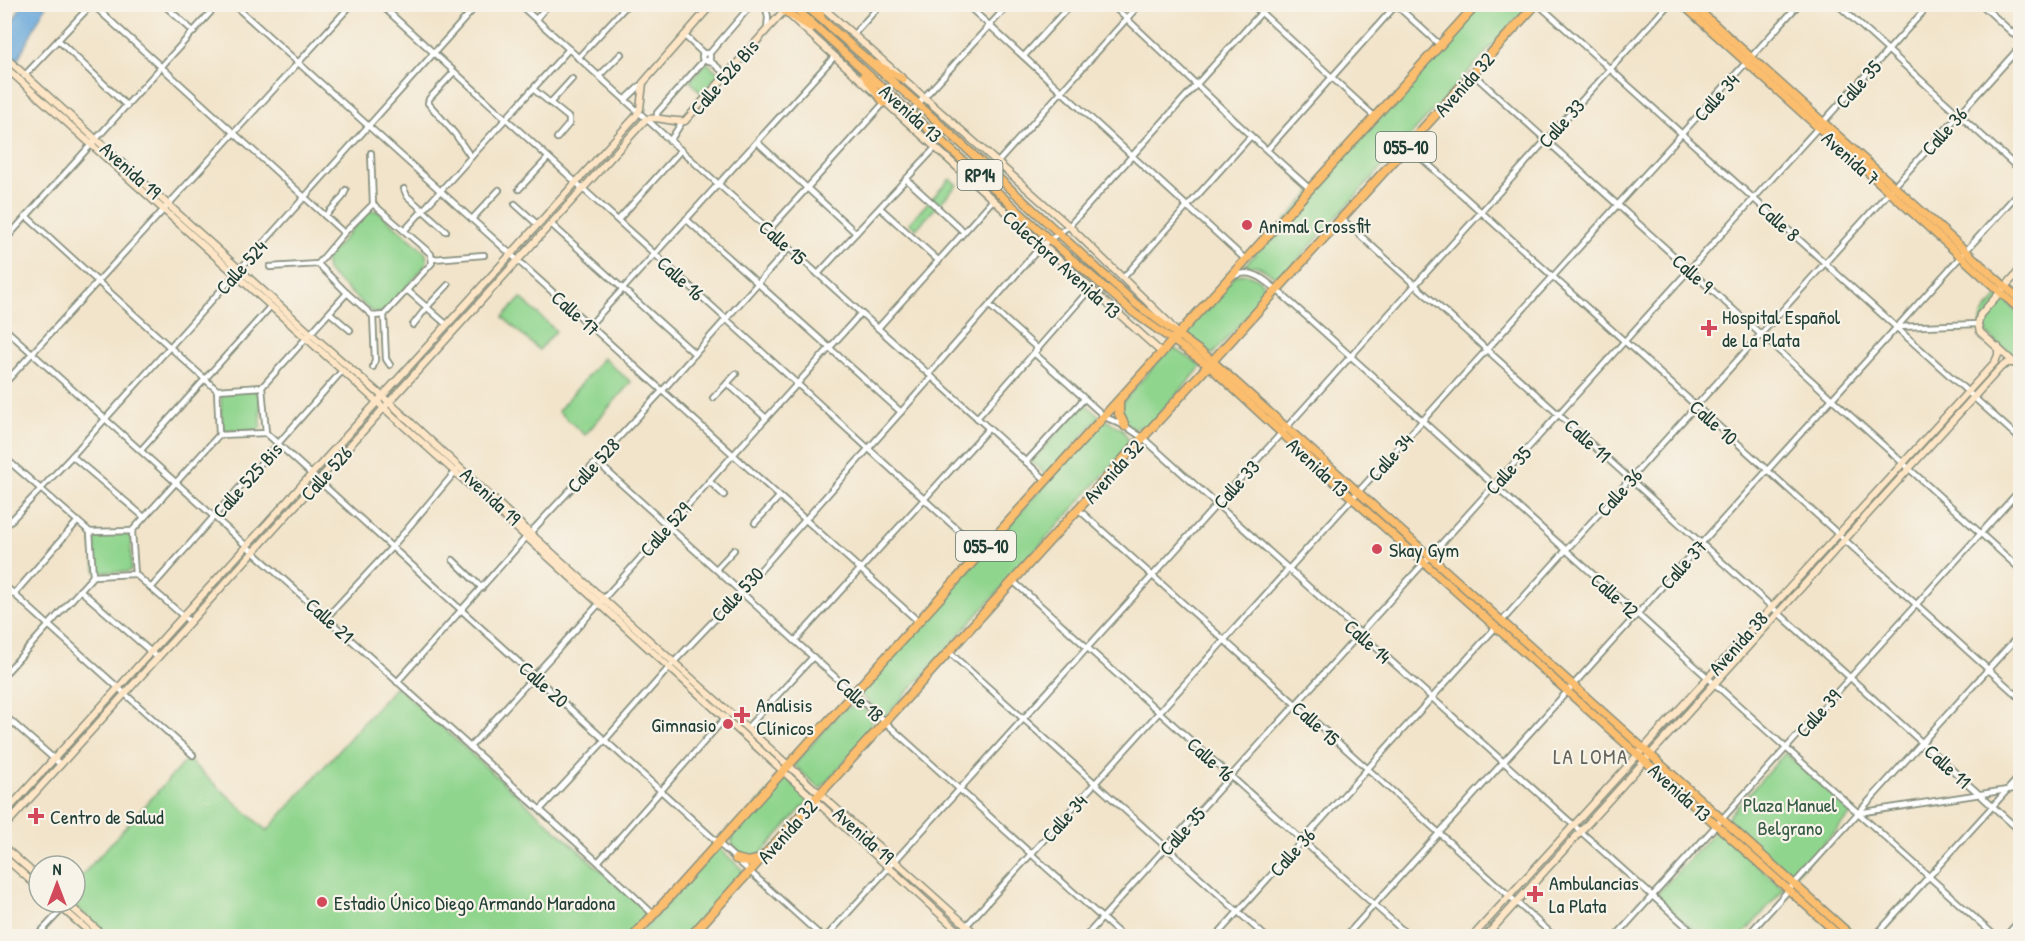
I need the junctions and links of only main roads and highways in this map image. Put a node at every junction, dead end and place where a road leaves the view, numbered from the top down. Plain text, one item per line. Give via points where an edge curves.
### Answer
1 (712, 4) edge
2 (777, 4) edge
3 (790, 4) edge
4 (804, 4) edge
5 (813, 4) edge
6 (819, 4) edge
7 (1477, 4) edge
8 (1537, 4) edge
9 (1682, 4) edge
10 (1692, 4) edge
11 (784, 11) junction
12 (829, 28) junction
13 (827, 36) junction
14 (4, 56) edge
15 (863, 57) junction
16 (1749, 61) junction
17 (857, 65) junction
18 (4, 66) edge
19 (14, 70) junction
20 (23, 78) junction
21 (903, 79) junction
22 (884, 103) junction
23 (646, 119) joint
24 (167, 207) junction
25 (2020, 270) edge
26 (2003, 289) junction
27 (2020, 300) edge
28 (2020, 310) edge
29 (308, 336) junction
30 (1175, 338) junction
31 (1998, 347) junction
32 (1162, 353) junction
33 (1211, 363) junction
34 (2018, 365) edge
35 (382, 396) junction
36 (1120, 400) junction
37 (377, 402) junction
38 (390, 403) junction
39 (384, 409) junction
40 (1125, 426) road end
41 (458, 469) junction
42 (727, 715) junction
43 (1640, 751) junction
44 (1648, 758) junction
45 (786, 769) junction
46 (817, 797) junction
47 (4, 814) edge
48 (4, 827) edge
49 (4, 847) edge
50 (4, 857) edge
51 (736, 859) road end
52 (762, 859) junction
53 (27, 867) edge
54 (27, 877) edge
55 (1791, 887) junction
56 (74, 914) edge
57 (77, 914) edge
58 (960, 935) edge
59 (94, 936) edge
60 (104, 936) edge
61 (634, 936) edge
62 (691, 936) edge
63 (978, 936) edge
64 (1473, 936) edge
65 (1486, 936) edge
66 (1840, 936) edge
67 (1852, 936) edge

1 - 35 main road, Calle 526 via 643,83 638,112
2 - 11 main road, Colectora Avenida 13
3 - 11 main road, Calle 526 Bis
3 - 13 main road, Avenida 13 / RP14
4 - 12 main road, Avenida 13 / RP14
5 - 12 main road
6 - 21 main road, Colectora Avenida 13
7 - 30 highway, 055-10
8 - 33 highway, Avenida 32 / 055-10
9 - 16 main road, Avenida 7
10 - 16 main road, Avenida 7
11 - 13 main road
11 - 22 main road, Colectora Avenida 13
11 - 23 main road, Calle 526 Bis via 687,120
12 - 15 main road, Avenida 13 / RP14
13 - 17 main road, Avenida 13 / RP14
14 - 19 main road, Avenida 19
15 - 21 main road
15 - 30 main road, Avenida 13 / RP14
16 - 26 main road, Avenida 7
17 - 22 main road
17 - 30 main road, Avenida 13 / RP14 via 1134,313
18 - 19 main road, Avenida 19
19 - 20 main road, Avenida 19
20 - 24 main road, Avenida 19 via 96,139
20 - 24 main road, Avenida 19 via 91,145
21 - 30 main road, Colectora Avenida 13 via 1069,226 1167,321
22 - 32 main road, Colectora Avenida 13
23 - 38 main road, Calle 526
24 - 29 main road, Avenida 19 via 240,268
24 - 29 main road, Avenida 19 via 270,308
25 - 26 main road
26 - 27 main road, Avenida 7
26 - 28 main road, Avenida 7
26 - 31 main road via 1980,315 1978,324 1980,332
29 - 35 main road, Avenida 19
29 - 37 main road, Avenida 19
30 - 32 highway, 055-10
30 - 33 main road, Avenida 13 / RP14
31 - 34 main road
31 - 43 main road, Avenida 38 via 1997,359 1968,392
32 - 36 highway, 055-10
33 - 43 main road, Avenida 13
33 - 46 highway, Avenida 32 / 055-10
34 - 44 main road, Avenida 38 via 2004,364
35 - 37 main road, Calle 526
35 - 38 main road, Avenida 19
36 - 40 highway via 1119,414
36 - 45 highway, 055-10
37 - 39 main road, Avenida 19
37 - 47 main road, Calle 526
38 - 39 main road, Calle 526
38 - 41 main road, Avenida 19
39 - 41 main road, Avenida 19
39 - 48 main road, Calle 526
41 - 42 main road, Avenida 19
42 - 45 main road, Avenida 19
42 - 45 main road, Avenida 19 via 747,728
43 - 44 main road, Avenida 13
43 - 64 main road, Avenida 38
44 - 55 main road, Avenida 13
44 - 65 main road, Avenida 38
45 - 46 main road, Avenida 19
45 - 61 highway, 055-10
46 - 52 highway, Avenida 32 / 055-10
46 - 58 main road, Avenida 19
46 - 63 main road, Avenida 19
49 - 53 main road
50 - 54 main road
51 - 52 highway
52 - 62 highway, Avenida 32 / 055-10
55 - 66 main road, Avenida 13
55 - 67 main road, Avenida 13
56 - 59 main road
57 - 60 main road

